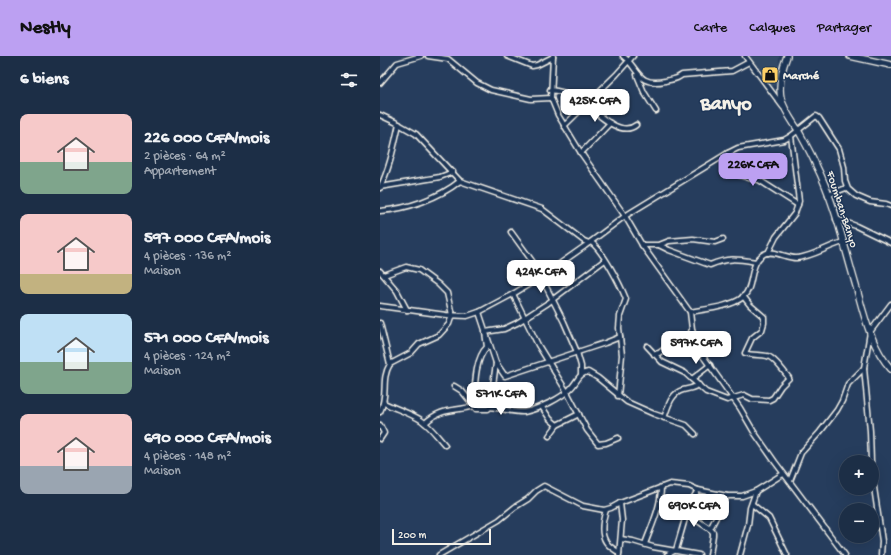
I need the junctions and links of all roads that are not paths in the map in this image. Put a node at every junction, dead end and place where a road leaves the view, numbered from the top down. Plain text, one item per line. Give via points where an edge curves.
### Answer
1 (421, 56) edge
2 (428, 56) edge
3 (433, 56) edge
4 (507, 56) edge
5 (623, 56) edge
6 (632, 56) edge
7 (745, 56) edge
8 (787, 56) edge
9 (850, 56) edge
10 (553, 57) edge
11 (448, 58) edge
12 (629, 60) junction
13 (749, 62) junction
14 (891, 65) edge
15 (637, 74) junction
16 (380, 83) edge
17 (550, 90) junction
18 (551, 98) junction
19 (587, 105) junction
20 (656, 111) dead end
21 (786, 112) junction
22 (380, 115) edge
23 (610, 123) junction
24 (399, 124) junction
25 (636, 125) dead end
26 (564, 126) junction
27 (798, 130) junction
28 (791, 136) junction
29 (581, 153) junction
30 (728, 153) junction
31 (453, 172) junction
32 (460, 181) junction
33 (380, 187) edge
34 (846, 188) junction
35 (828, 195) junction
36 (798, 205) junction
37 (891, 206) edge
38 (380, 212) edge
39 (625, 216) junction
40 (836, 219) junction
41 (511, 232) dead end
42 (723, 239) dead end
43 (843, 242) junction
44 (590, 243) junction
45 (891, 243) edge
46 (642, 245) junction
47 (659, 245) junction
48 (768, 253) junction
49 (605, 260) junction
50 (756, 262) junction
51 (380, 271) edge
52 (384, 275) junction
53 (541, 277) junction
54 (513, 294) junction
55 (743, 296) junction
56 (553, 299) junction
57 (891, 304) edge
58 (380, 306) edge
59 (407, 310) junction
60 (479, 312) junction
61 (690, 312) junction
62 (452, 315) junction
63 (525, 318) junction
64 (380, 323) edge
65 (692, 329) junction
66 (485, 332) junction
67 (870, 332) junction
68 (620, 336) junction
69 (647, 346) dead end
70 (577, 352) junction
71 (654, 354) junction
72 (548, 361) junction
73 (390, 364) junction
74 (496, 364) junction
75 (710, 365) junction
76 (864, 368) junction
77 (891, 369) edge
78 (581, 374) junction
79 (381, 378) edge
80 (692, 379) junction
81 (699, 385) junction
82 (454, 386) dead end
83 (568, 392) junction
84 (618, 396) junction
85 (734, 398) junction
86 (384, 404) junction
87 (474, 406) junction
88 (490, 407) junction
89 (542, 407) junction
90 (380, 412) edge
91 (579, 414) junction
92 (664, 418) junction
93 (424, 423) junction
94 (380, 425) edge
95 (557, 425) junction
96 (694, 434) dead end
97 (549, 436) dead end
98 (618, 438) dead end
99 (380, 439) edge
100 (445, 445) dead end
101 (871, 455) edge
102 (783, 474) junction
103 (790, 482) junction
104 (661, 487) junction
105 (698, 490) junction
106 (756, 491) junction
107 (875, 495) edge
108 (727, 496) junction
109 (620, 503) junction
110 (752, 504) junction
111 (606, 510) junction
112 (686, 512) junction
113 (710, 529) junction
114 (620, 539) junction
115 (645, 544) junction
116 (676, 550) junction
117 (619, 554) edge
118 (439, 555) edge
119 (667, 555) edge
120 (699, 555) edge
121 (710, 555) edge
122 (740, 555) edge
123 (788, 555) edge
124 (846, 555) edge
125 (881, 555) edge

1 - 16 street via 397,63
2 - 3 street
3 - 11 street
4 - 10 street via 532,66
5 - 12 street
6 - 12 street
7 - 13 street
8 - 21 highway, Foumban-Banyo via 780,81 781,97
9 - 14 highway
10 - 17 street
11 - 18 street via 477,83 491,90 531,99
12 - 15 street
12 - 19 street
13 - 15 street via 732,71 682,75 676,80 660,82 652,82
13 - 21 street
15 - 20 street
17 - 18 street
17 - 19 street via 572,95
18 - 26 street
19 - 23 street
19 - 26 street
21 - 27 highway, Foumban-Banyo
22 - 24 street
23 - 25 street via 627,128
23 - 29 street
24 - 31 street via 416,134
24 - 33 street via 392,158
26 - 29 street
27 - 28 street
27 - 34 street via 815,117 819,118 839,149
27 - 35 highway, Foumban-Banyo
28 - 30 street via 784,140 738,148
28 - 36 street via 799,191
29 - 39 street
30 - 36 street via 739,175 759,180
30 - 39 street
31 - 32 street
31 - 33 street via 440,177
32 - 38 street via 448,190 426,200
32 - 44 street via 542,209
34 - 35 street
34 - 37 street via 863,200
35 - 40 highway, Foumban-Banyo
36 - 48 street
39 - 44 street
39 - 46 street
40 - 43 highway, Foumban-Banyo
40 - 45 street
41 - 53 street
42 - 47 street via 715,242 693,239 668,241
43 - 48 street via 804,257
43 - 67 highway, Foumban-Banyo
44 - 49 street via 598,248
44 - 53 street
46 - 47 street
46 - 61 street
47 - 50 street via 710,265 722,260
48 - 50 street
49 - 56 street
49 - 68 street via 626,299 620,316
50 - 55 street
51 - 52 street
52 - 59 street via 397,291
52 - 62 street via 406,267 419,270 447,294
53 - 54 street
53 - 56 street
54 - 60 street
54 - 63 street
55 - 61 street via 736,301
55 - 85 street via 765,319 762,330 752,338 745,353 771,357 790,378 769,400 752,399 744,395
56 - 63 street
56 - 70 street
57 - 67 street
58 - 59 street
59 - 62 street
60 - 62 street via 467,316
60 - 66 street
61 - 65 street
62 - 73 street via 449,324 439,335 419,344 411,353
63 - 66 street via 512,326
63 - 72 street
64 - 73 street
65 - 71 street via 687,340
65 - 75 street via 700,352
66 - 74 street
66 - 87 street via 487,347 482,351 476,376
67 - 76 street
67 - 77 highway, Foumban-Banyo via 876,349
68 - 70 street
68 - 84 street via 622,359
69 - 71 street
70 - 72 street
70 - 78 street
71 - 80 street via 662,362
72 - 74 street via 504,376
72 - 83 street
73 - 79 street
74 - 88 street
75 - 80 street
75 - 85 street
76 - 101 street
76 - 103 street via 848,384 837,410 801,453
78 - 83 street
78 - 84 street via 590,373
79 - 86 street
80 - 81 street
81 - 85 street via 706,392 716,396 727,400
81 - 92 street via 682,390 672,397
82 - 87 street via 462,391
83 - 89 street
83 - 91 street
84 - 92 street
85 - 102 street
86 - 90 street
86 - 93 street
87 - 88 street via 488,409
87 - 93 street via 443,411
88 - 89 street via 523,412
89 - 95 street
91 - 95 street
91 - 98 street via 598,444
92 - 96 street via 686,425
93 - 100 street
94 - 99 street via 384,433
95 - 97 street
102 - 103 street
102 - 106 street
103 - 124 street
104 - 105 street via 672,484
104 - 109 street
104 - 115 street via 658,509
105 - 108 street
105 - 112 street
106 - 108 street via 742,496
106 - 110 street
107 - 125 street via 882,541
108 - 113 street
109 - 111 street
109 - 114 street
110 - 122 street
110 - 123 street via 769,518
111 - 117 street via 603,520 604,537
111 - 118 street via 583,506 544,486 499,520
112 - 113 street
112 - 116 street
113 - 121 street via 714,535
114 - 115 street
114 - 117 street
115 - 116 street
116 - 119 street
116 - 120 street

